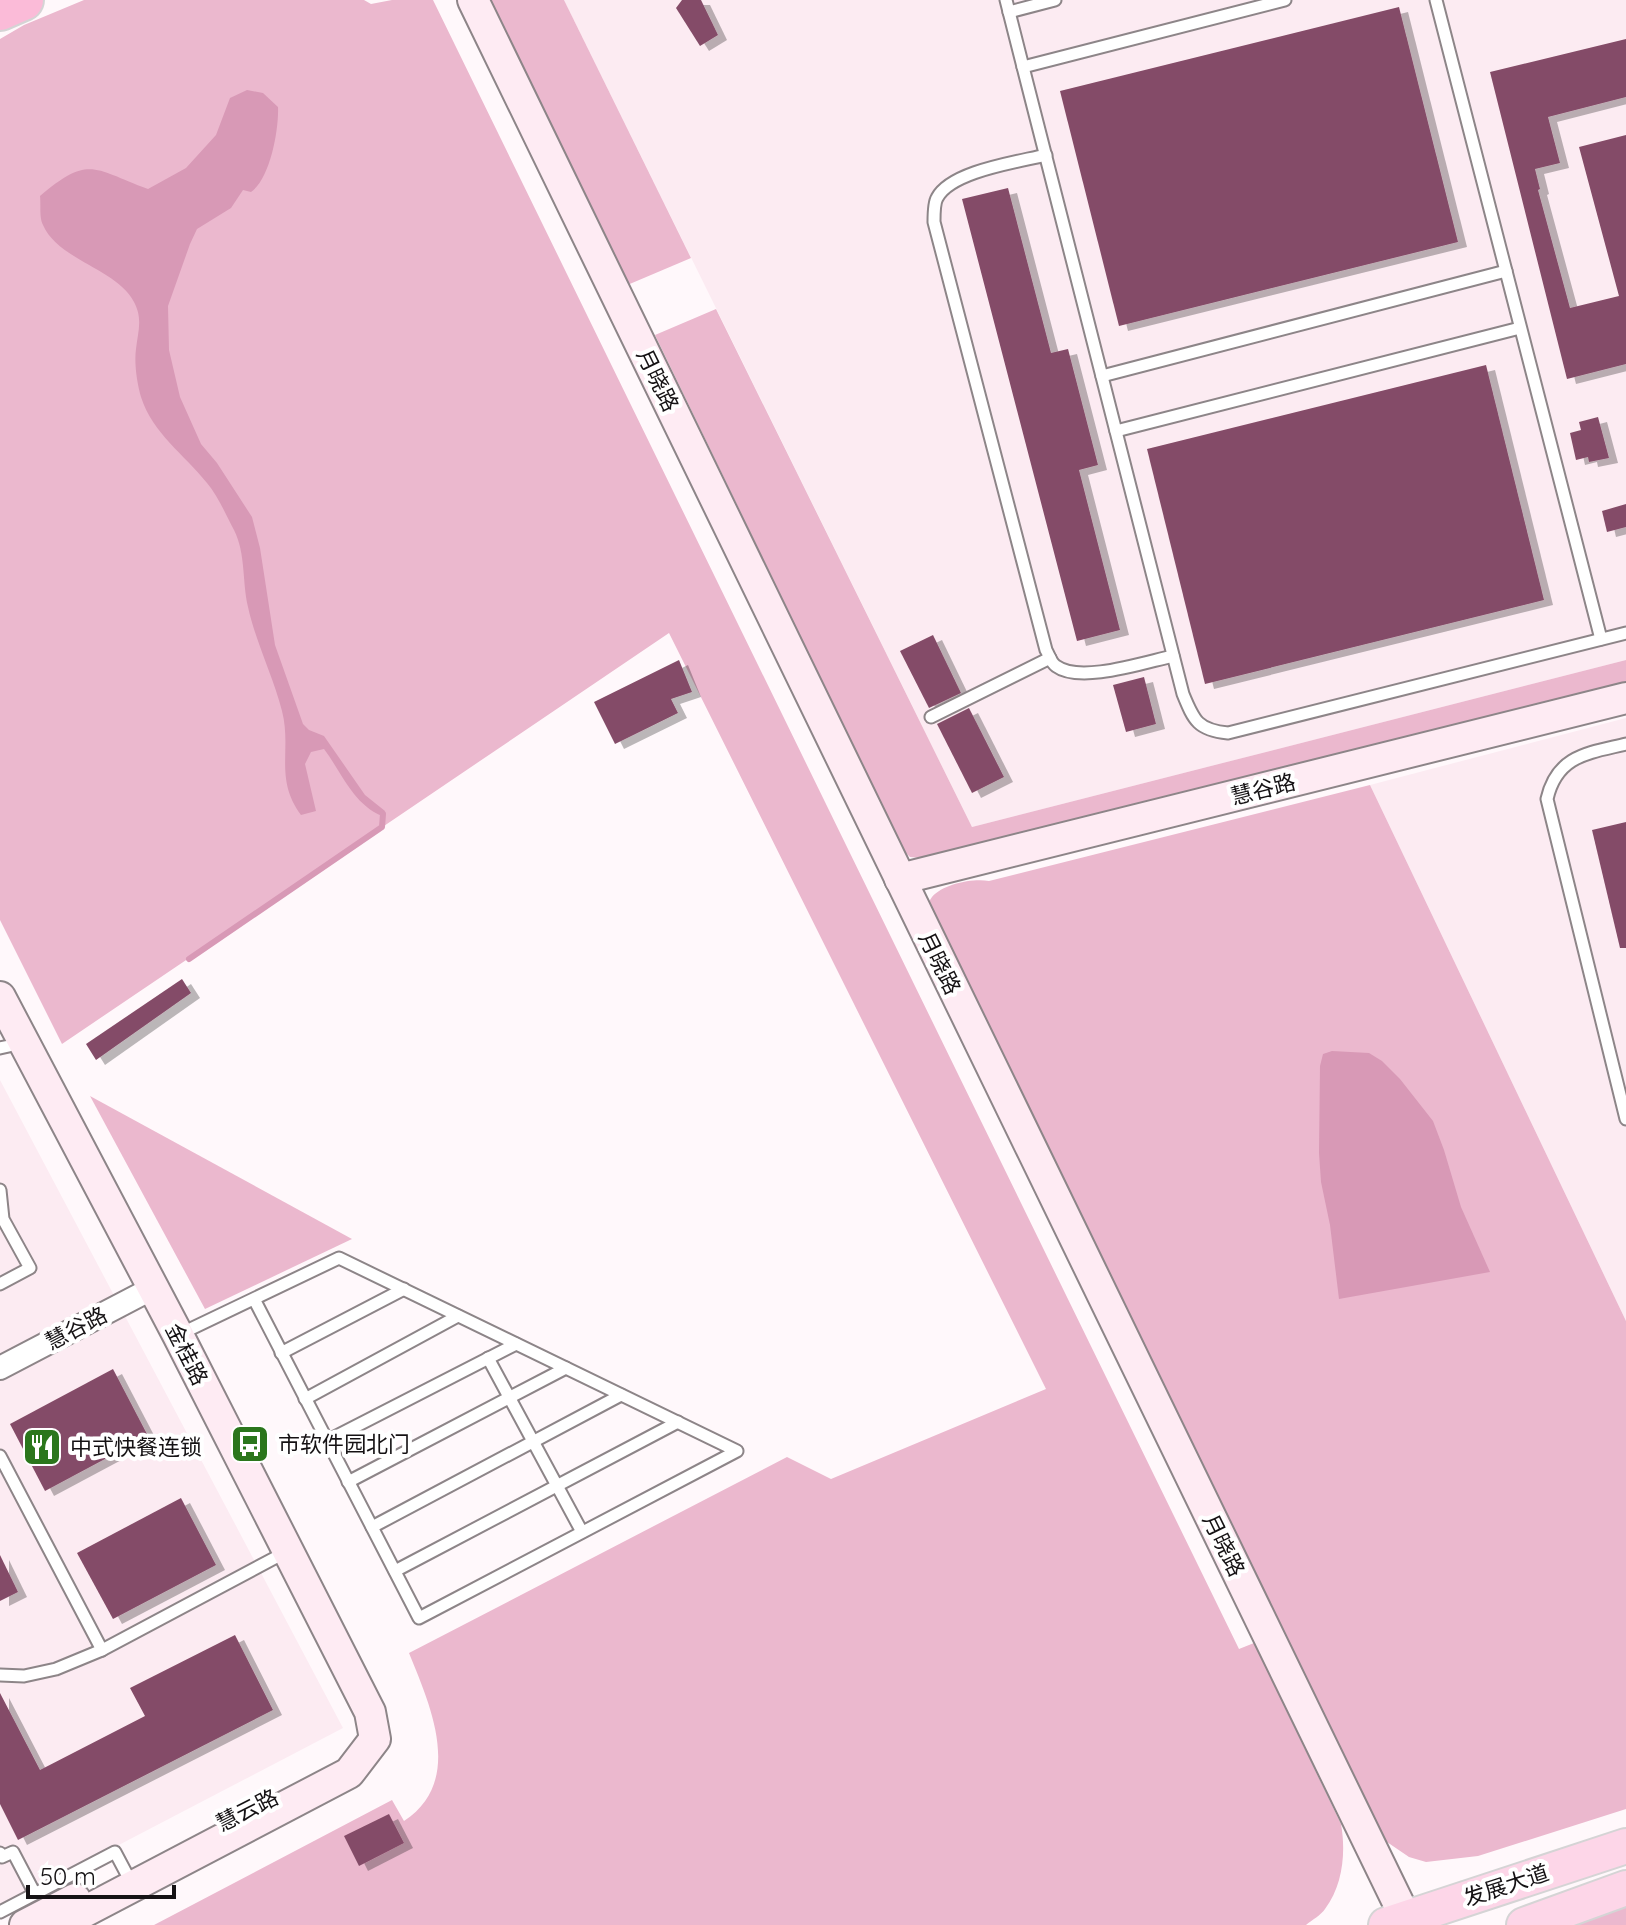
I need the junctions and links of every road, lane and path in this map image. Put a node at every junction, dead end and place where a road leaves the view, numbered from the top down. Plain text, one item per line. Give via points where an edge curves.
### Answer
1 (23, 0) edge
2 (473, 0) edge
3 (1055, 0) edge
4 (1285, 0) edge
5 (1436, 0) edge
6 (1007, 6) edge
7 (0, 10) edge
8 (1023, 67) junction
9 (1046, 155) junction
10 (1506, 271) junction
11 (1520, 328) junction
12 (1102, 376) junction
13 (1116, 431) junction
14 (1626, 633) edge
15 (1601, 639) junction
16 (1173, 656) junction
17 (1050, 658) junction
18 (1626, 698) edge
19 (931, 717) dead end
20 (1626, 744) edge
21 (900, 879) junction
22 (0, 997) edge
23 (3, 1041) edge
24 (1626, 1119) edge
25 (0, 1190) edge
26 (2, 1220) edge
27 (0, 1284) edge
28 (404, 1289) junction
29 (146, 1291) junction
30 (254, 1299) junction
31 (458, 1316) junction
32 (178, 1335) junction
33 (516, 1344) junction
34 (281, 1353) junction
35 (488, 1358) junction
36 (0, 1368) edge
37 (566, 1368) junction
38 (621, 1395) junction
39 (510, 1397) junction
40 (305, 1399) junction
41 (678, 1422) junction
42 (327, 1441) junction
43 (533, 1441) junction
44 (0, 1456) edge
45 (348, 1482) junction
46 (557, 1486) junction
47 (372, 1527) junction
48 (582, 1532) junction
49 (282, 1554) junction
50 (395, 1571) junction
51 (102, 1650) junction
52 (0, 1675) edge
53 (365, 1716) joint
54 (1626, 1846) edge
55 (0, 1853) edge
56 (130, 1880) junction
57 (1626, 1888) edge
58 (35, 1894) junction
59 (0, 1912) edge
60 (1400, 1923) edge
61 (25, 1925) edge
62 (59, 1925) edge
63 (1524, 1925) edge

1 - 7 highway
2 - 21 street, 月晓路
3 - 6 lane
4 - 8 lane
5 - 10 lane
6 - 8 lane
8 - 9 lane
9 - 12 lane
9 - 17 lane via 951,183 936,198 934,222
10 - 11 lane
10 - 12 lane
11 - 13 lane
11 - 15 lane
12 - 13 lane
13 - 16 lane
14 - 15 lane
15 - 16 lane via 1228,733 1209,731 1193,718
16 - 17 lane via 1071,673
17 - 19 lane
18 - 21 street, 慧谷路
20 - 24 lane via 1565,764 1551,781 1547,799
21 - 60 street, 月晓路
22 - 29 street, 金桂路
23 - 29 street, 金桂路
25 - 26 lane
26 - 27 lane via 30,1268
28 - 30 lane via 339,1258
28 - 31 lane
28 - 34 lane
29 - 32 street, 金桂路
29 - 36 street, 慧谷路
29 - 49 street, 金桂路
30 - 32 lane
30 - 34 lane
31 - 33 lane
31 - 40 lane
32 - 49 street, 金桂路
33 - 35 lane
33 - 37 lane
34 - 40 lane
35 - 39 lane
35 - 42 lane
37 - 38 lane
37 - 39 lane
38 - 41 lane
38 - 43 lane
39 - 43 lane
39 - 45 lane
40 - 42 lane
41 - 46 lane
41 - 48 lane via 737,1451
42 - 45 lane
43 - 46 lane
43 - 47 lane
44 - 51 lane
45 - 47 lane
46 - 48 lane
46 - 50 lane
47 - 50 lane
48 - 50 lane via 419,1618
49 - 51 lane
49 - 53 street, 金桂路
51 - 52 lane via 56,1669
53 - 56 street, 慧云路 via 359,1737 342,1759
54 - 60 main road, 发展大道
55 - 58 lane via 2,1857 13,1852
56 - 58 lane via 115,1852
56 - 61 street, 慧云路
56 - 62 street, 慧云路
57 - 63 main road, 发展大道
58 - 59 lane

